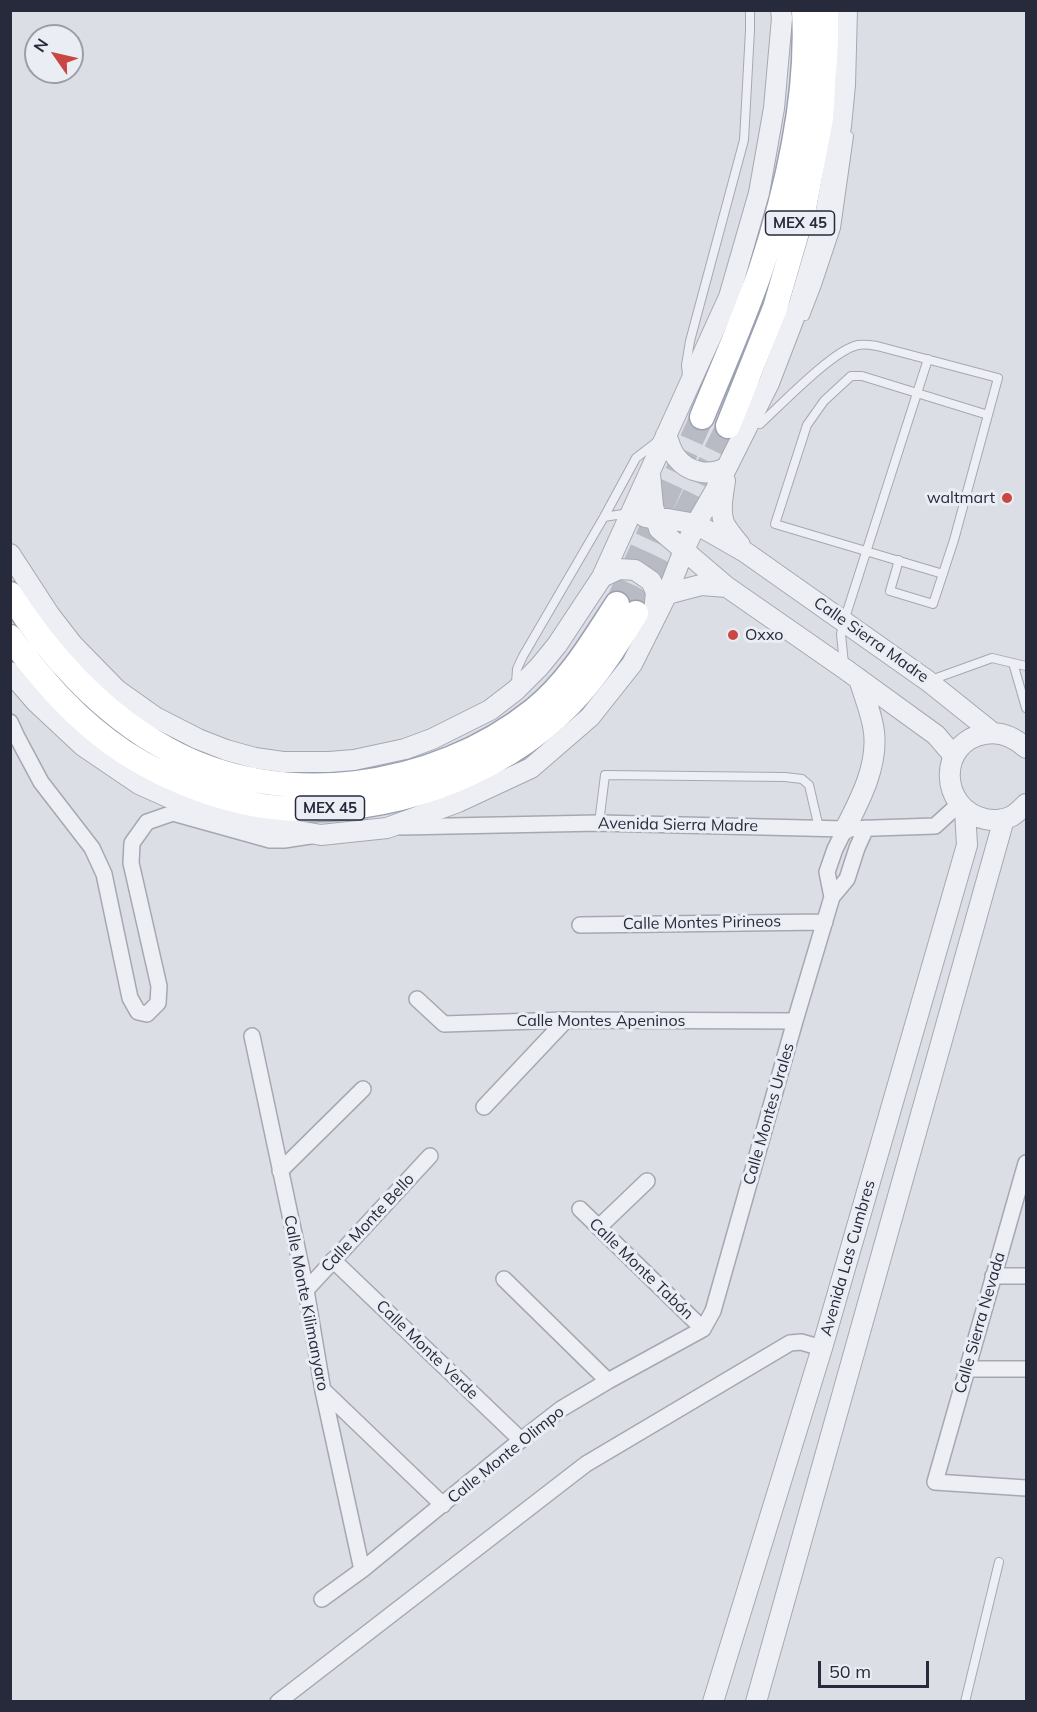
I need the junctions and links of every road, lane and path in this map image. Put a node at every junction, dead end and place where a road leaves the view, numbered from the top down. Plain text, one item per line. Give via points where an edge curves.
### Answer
1 (750, 10) edge
2 (781, 10) edge
3 (804, 10) edge
4 (826, 10) edge
5 (848, 10) edge
6 (844, 85) junction
7 (852, 115) dead end
8 (850, 126) dead end
9 (800, 328) dead end
10 (795, 339) dead end
11 (928, 358) junction
12 (688, 386) junction
13 (917, 393) junction
14 (988, 415) junction
15 (702, 417) tunnel mouth
16 (760, 424) junction
17 (666, 435) junction
18 (733, 436) junction
19 (727, 467) junction
20 (650, 472) junction
21 (631, 513) junction
22 (604, 517) junction
23 (656, 519) junction
24 (696, 524) junction
25 (684, 550) junction
26 (867, 551) junction
27 (745, 552) junction
28 (10, 554) edge
29 (899, 560) junction
30 (942, 573) junction
31 (602, 577) junction
32 (735, 592) junction
33 (10, 594) edge
34 (667, 594) junction
35 (636, 612) junction
36 (844, 621) junction
37 (10, 637) edge
38 (1013, 663) junction
39 (1026, 666) edge
40 (10, 672) edge
41 (852, 674) junction
42 (928, 681) junction
43 (516, 690) junction
44 (1026, 708) edge
45 (10, 722) edge
46 (993, 733) junction
47 (1026, 748) edge
48 (954, 756) junction
49 (962, 807) junction
50 (1018, 815) edge
51 (600, 823) junction
52 (390, 827) junction
53 (819, 828) junction
54 (866, 828) junction
55 (845, 829) junction
56 (321, 835) junction
57 (832, 897) junction
58 (825, 922) junction
59 (580, 925) dead end
60 (417, 999) dead end
61 (566, 1020) junction
62 (795, 1021) junction
63 (252, 1035) dead end
64 (363, 1089) dead end
65 (484, 1107) dead end
66 (430, 1156) dead end
67 (1026, 1163) edge
68 (280, 1171) junction
69 (647, 1181) dead end
70 (1023, 1187) edge
71 (580, 1209) dead end
72 (598, 1227) junction
73 (333, 1260) junction
74 (993, 1276) junction
75 (1026, 1276) edge
76 (504, 1279) dead end
77 (306, 1290) junction
78 (703, 1329) junction
79 (822, 1348) junction
80 (967, 1369) junction
81 (1026, 1369) edge
82 (608, 1381) junction
83 (323, 1391) junction
84 (521, 1440) junction
85 (1026, 1488) edge
86 (443, 1505) junction
87 (999, 1562) dead end
88 (362, 1570) junction
89 (322, 1599) dead end
90 (278, 1701) edge
91 (713, 1701) edge
92 (756, 1701) edge
93 (965, 1701) edge

1 - 12 lane via 744,140 690,341
2 - 12 street via 774,108 759,193 729,297
3 - 15 main road, MEX 45 via 805,56 783,193 760,270
4 - 18 main road, MEX 45 via 821,118 804,208
5 - 6 street
6 - 7 lane
6 - 18 street via 825,217 799,305 774,372
8 - 9 lane via 836,228
10 - 16 lane
11 - 13 lane
11 - 14 lane via 998,378
11 - 16 lane via 877,346 859,345 845,350
12 - 17 street
13 - 14 lane
13 - 26 lane
13 - 26 lane via 852,376 824,401 807,425 775,524
14 - 30 lane
16 - 18 lane
17 - 19 street via 675,456 686,466 702,473
17 - 20 street
17 - 22 lane via 636,458
18 - 19 street
19 - 24 street
19 - 27 street via 723,520
20 - 21 street
20 - 23 street
21 - 22 lane
21 - 23 street
21 - 31 street
22 - 43 lane via 523,656 517,669
23 - 24 street
23 - 25 street via 659,529
24 - 25 street
24 - 27 street
25 - 32 street
25 - 34 street
26 - 29 lane
26 - 36 lane
27 - 36 street, Calle Sierra Madre
28 - 43 street via 73,645 117,690 177,729 255,758 328,762 385,754 464,724
29 - 30 lane
29 - 30 lane via 890,591 933,604
31 - 35 street via 619,569 634,570 651,581 656,592
31 - 43 street via 557,645
32 - 34 street via 701,585
32 - 41 street
33 - 35 main road, MEX 45 via 84,686 133,727 165,748 211,768 301,785 365,783 413,773 494,737 535,709 580,660
34 - 35 street
35 - 37 main road, MEX 45 via 582,692 544,727 480,769 430,790 371,803 297,810 194,788 140,762 76,715
35 - 52 street via 632,664 590,717 531,768 458,802
36 - 41 lane via 841,634
36 - 42 street, Calle Sierra Madre
38 - 39 lane
38 - 42 lane via 992,658
38 - 44 lane
40 - 56 street via 83,746 139,784 195,809
41 - 48 street via 936,735
41 - 55 street via 872,720 874,749 861,797
42 - 46 street, Calle Sierra Madre
45 - 56 street via 41,782 92,848 104,874 130,998 138,1012 147,1014 158,1003 159,986 131,863 132,843 147,822 173,813 270,840
46 - 47 street, Calle Sierra Madre via 1007,735
46 - 48 street via 964,743
48 - 49 street, Avenida Las Cumbres via 949,772 951,789
49 - 50 street via 977,818 990,820
49 - 54 street, Avenida Sierra Madre via 935,826
49 - 79 street, Avenida Las Cumbres via 967,845
50 - 92 street, Avenida Las Cumbres
51 - 52 street, Avenida Sierra Madre
51 - 53 street, Avenida Sierra Madre
51 - 53 lane via 604,775 785,777 802,779 809,785
52 - 56 street
53 - 55 street, Avenida Sierra Madre
54 - 55 street, Avenida Sierra Madre
54 - 57 street, Calle Montes Urales via 847,879
55 - 57 street, Calle Montes Urales via 827,872
57 - 58 street, Calle Montes Urales
58 - 59 street, Calle Montes Pirineos
58 - 62 street, Calle Montes Urales
60 - 61 street, Calle Montes Apeninos via 444,1024
61 - 62 street, Calle Montes Apeninos
61 - 65 street
62 - 78 street, Calle Montes Urales via 713,1311
63 - 68 street, Calle Monte Kilimanyaro
64 - 68 street
66 - 73 street, Calle Monte Bello
67 - 70 street, Calle Sierra Nevada
68 - 77 street, Calle Monte Kilimanyaro
69 - 72 street
70 - 74 street, Calle Sierra Nevada
71 - 72 street, Calle Monte Tabón
72 - 78 street, Calle Monte Tabón
73 - 77 street, Calle Monte Bello
73 - 84 street, Calle Monte Verde
74 - 75 street
74 - 80 street, Calle Sierra Nevada
76 - 82 street
77 - 83 street, Calle Monte Kilimanyaro
78 - 82 street, Calle Monte Olimpo
79 - 90 street via 790,1343 586,1464
79 - 91 street, Avenida Las Cumbres
80 - 81 street
80 - 85 street, Calle Sierra Nevada via 934,1482
82 - 84 street, Calle Monte Olimpo via 561,1409
83 - 86 street
83 - 88 street, Calle Monte Kilimanyaro
84 - 86 street, Calle Monte Olimpo
86 - 88 street, Calle Monte Olimpo
87 - 93 lane
88 - 89 street, Calle Monte Olimpo

